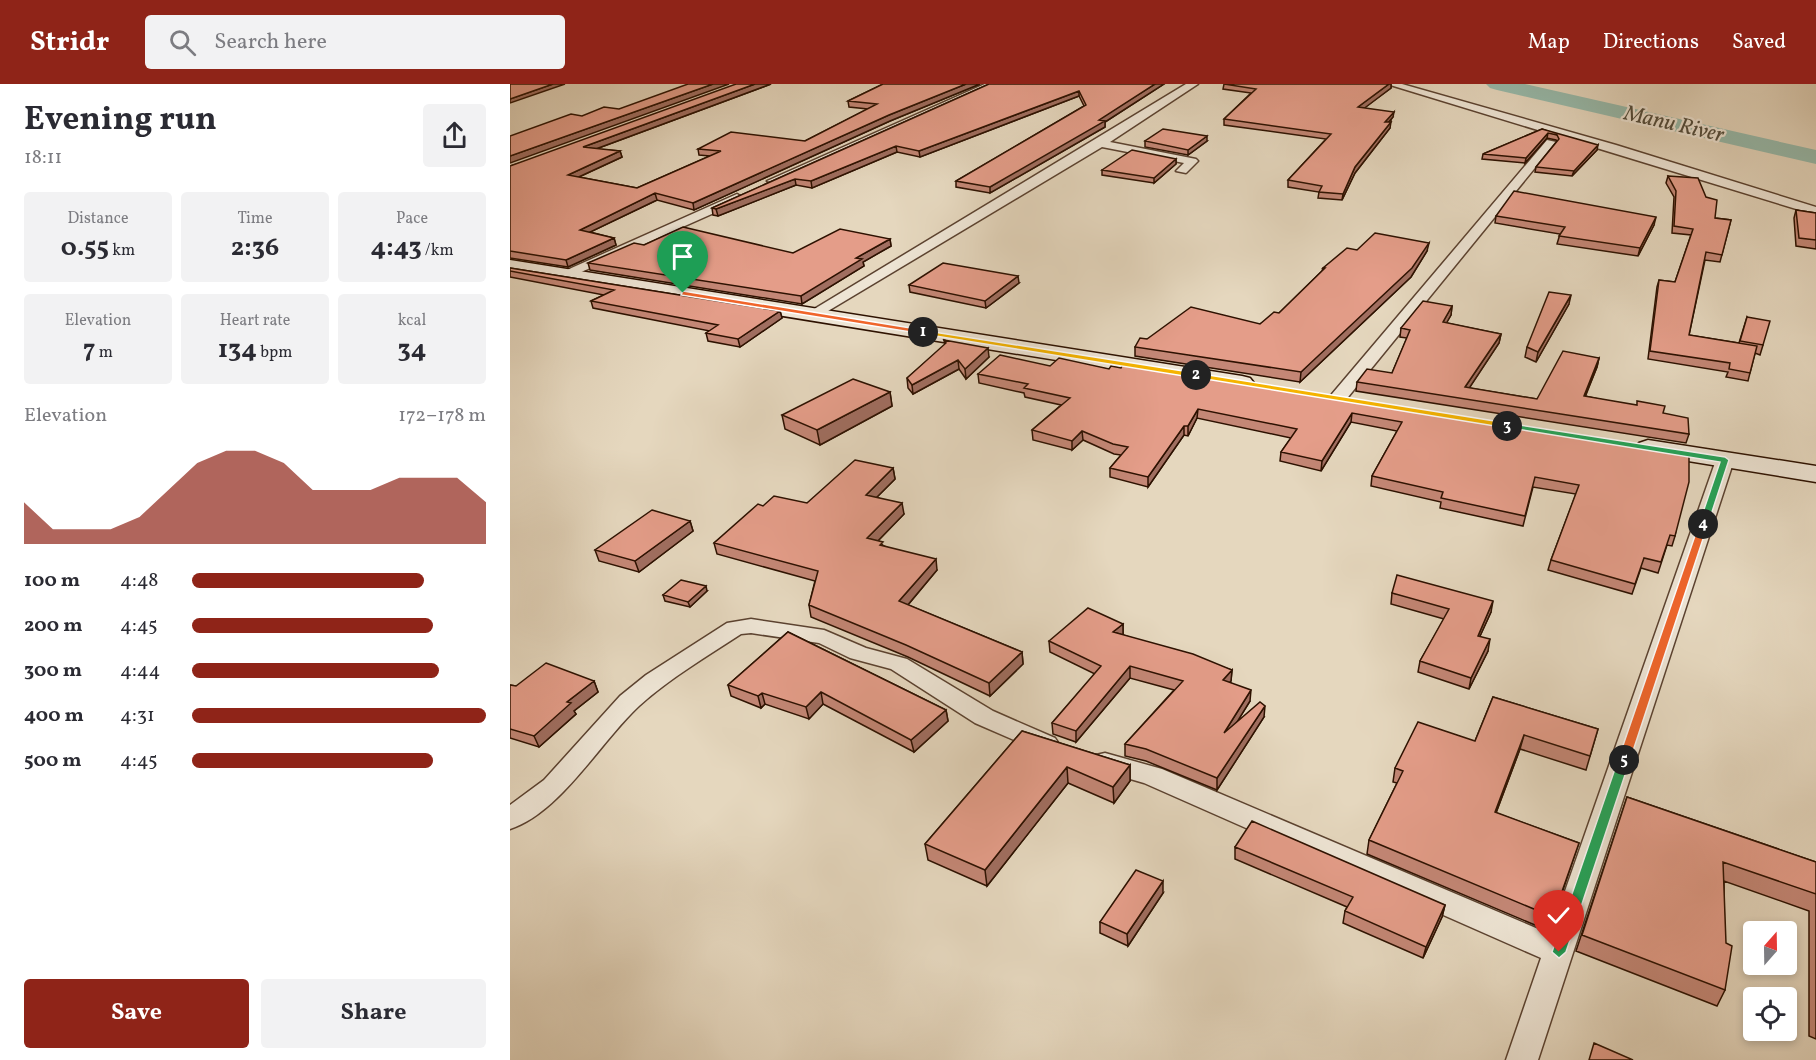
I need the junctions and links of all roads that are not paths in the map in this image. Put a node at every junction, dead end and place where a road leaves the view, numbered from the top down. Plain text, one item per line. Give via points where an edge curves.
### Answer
1 (993, 84) edge
2 (1193, 84) edge
3 (1392, 84) edge
4 (1551, 142) edge
5 (1100, 143) junction
6 (1182, 171) dead end
7 (1816, 211) edge
8 (510, 266) edge
9 (565, 274) junction
10 (813, 314) junction
11 (1268, 387) edge
12 (1315, 395) edge
13 (1349, 400) joint
14 (1622, 444) edge
15 (1725, 460) junction
16 (1816, 474) edge
17 (510, 819) edge
18 (1559, 952) junction
19 (1522, 1060) edge

1 - 9 street
2 - 5 street
3 - 7 street
4 - 13 street
5 - 6 street via 1192,161
5 - 10 street
8 - 9 main road
9 - 10 main road
10 - 11 main road
12 - 13 main road
14 - 15 main road
15 - 16 main road
15 - 18 street
17 - 18 street via 553,787 628,702 654,681 735,628 751,626 824,637 858,653 899,664 984,717 1075,753 1153,776
18 - 19 street

